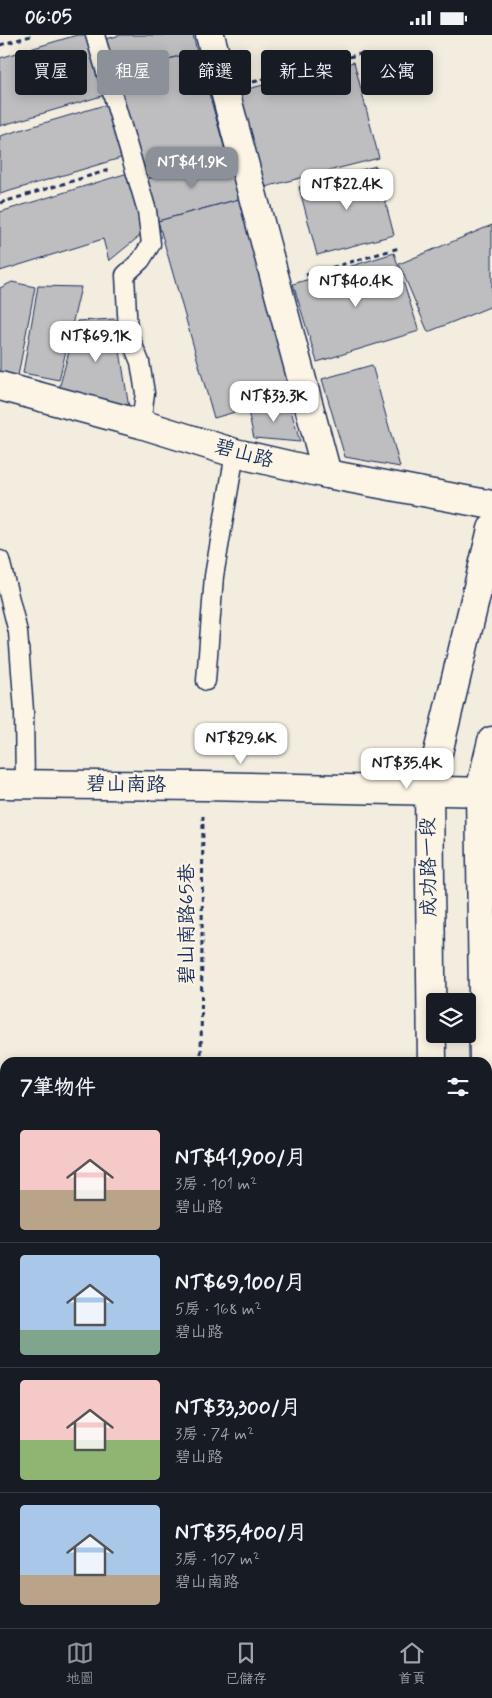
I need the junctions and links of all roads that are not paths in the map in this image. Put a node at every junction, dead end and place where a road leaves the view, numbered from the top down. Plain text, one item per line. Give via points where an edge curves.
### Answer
1 (95, 35) edge
2 (210, 35) edge
3 (0, 386) edge
4 (141, 424) junction
5 (234, 453) junction
6 (327, 474) junction
7 (492, 505) edge
8 (492, 529) edge
9 (0, 560) edge
10 (206, 681) dead end
11 (492, 741) edge
12 (13, 784) edge
13 (429, 790) junction
14 (486, 791) edge
15 (432, 1057) edge
16 (484, 1057) edge

1 - 4 lane via 147,211 151,244 141,260 125,275 128,333 140,362 145,393
2 - 6 street
3 - 4 street, 碧山路
4 - 5 street, 碧山路
5 - 6 street, 碧山路
5 - 10 lane via 214,576
6 - 7 street, 碧山路
8 - 13 street, 成功路一段
9 - 12 lane via 18,632 24,711
11 - 14 street
12 - 13 street, 碧山南路
13 - 14 street, 碧山南路
13 - 15 street, 成功路一段
14 - 16 street

